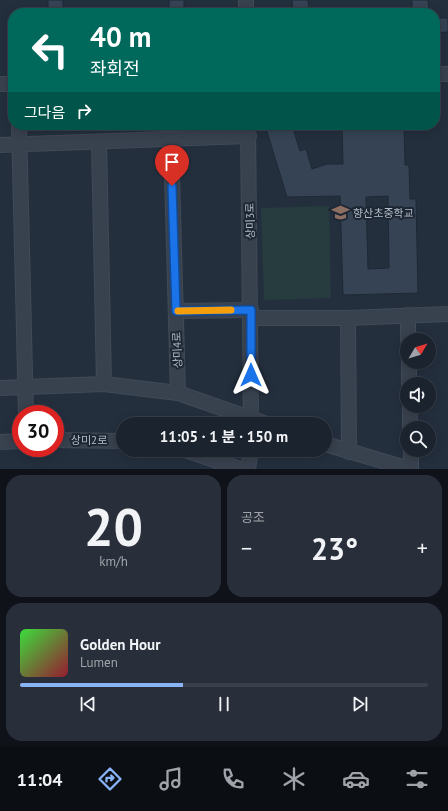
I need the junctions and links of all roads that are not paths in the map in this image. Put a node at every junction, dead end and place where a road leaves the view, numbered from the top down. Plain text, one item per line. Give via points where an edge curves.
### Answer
1 (19, 130) edge
2 (248, 131) edge
3 (171, 139) junction
4 (99, 142) junction
5 (19, 144) junction
6 (0, 145) edge
7 (176, 311) junction
8 (251, 314) junction
9 (448, 314) edge
10 (408, 315) junction
11 (348, 318) junction
12 (408, 333) edge
13 (104, 384) junction
14 (0, 388) edge
15 (26, 388) junction
16 (178, 393) junction
17 (26, 405) edge
18 (241, 417) edge
19 (251, 417) edge
20 (64, 440) edge
21 (116, 440) edge
22 (12, 441) edge
23 (0, 442) edge
24 (332, 446) edge
25 (349, 452) junction
26 (205, 457) edge
27 (250, 457) edge
28 (411, 457) edge
29 (240, 469) edge
30 (248, 469) edge
31 (410, 469) edge

1 - 5 street
2 - 3 street
2 - 8 street, 상미3로
3 - 4 street
3 - 7 street, 상미4로
4 - 5 street
4 - 13 street
5 - 6 street
5 - 15 street
7 - 8 street
7 - 16 street, 상미4로
8 - 11 street
8 - 19 street, 상미3로
9 - 10 street
10 - 11 street
10 - 12 street
11 - 25 street
13 - 15 street
13 - 16 street
14 - 15 street
15 - 17 street
16 - 18 street
20 - 21 street, 상미2로
22 - 23 street
24 - 25 street
25 - 31 street
26 - 29 street
27 - 30 street
28 - 31 street

